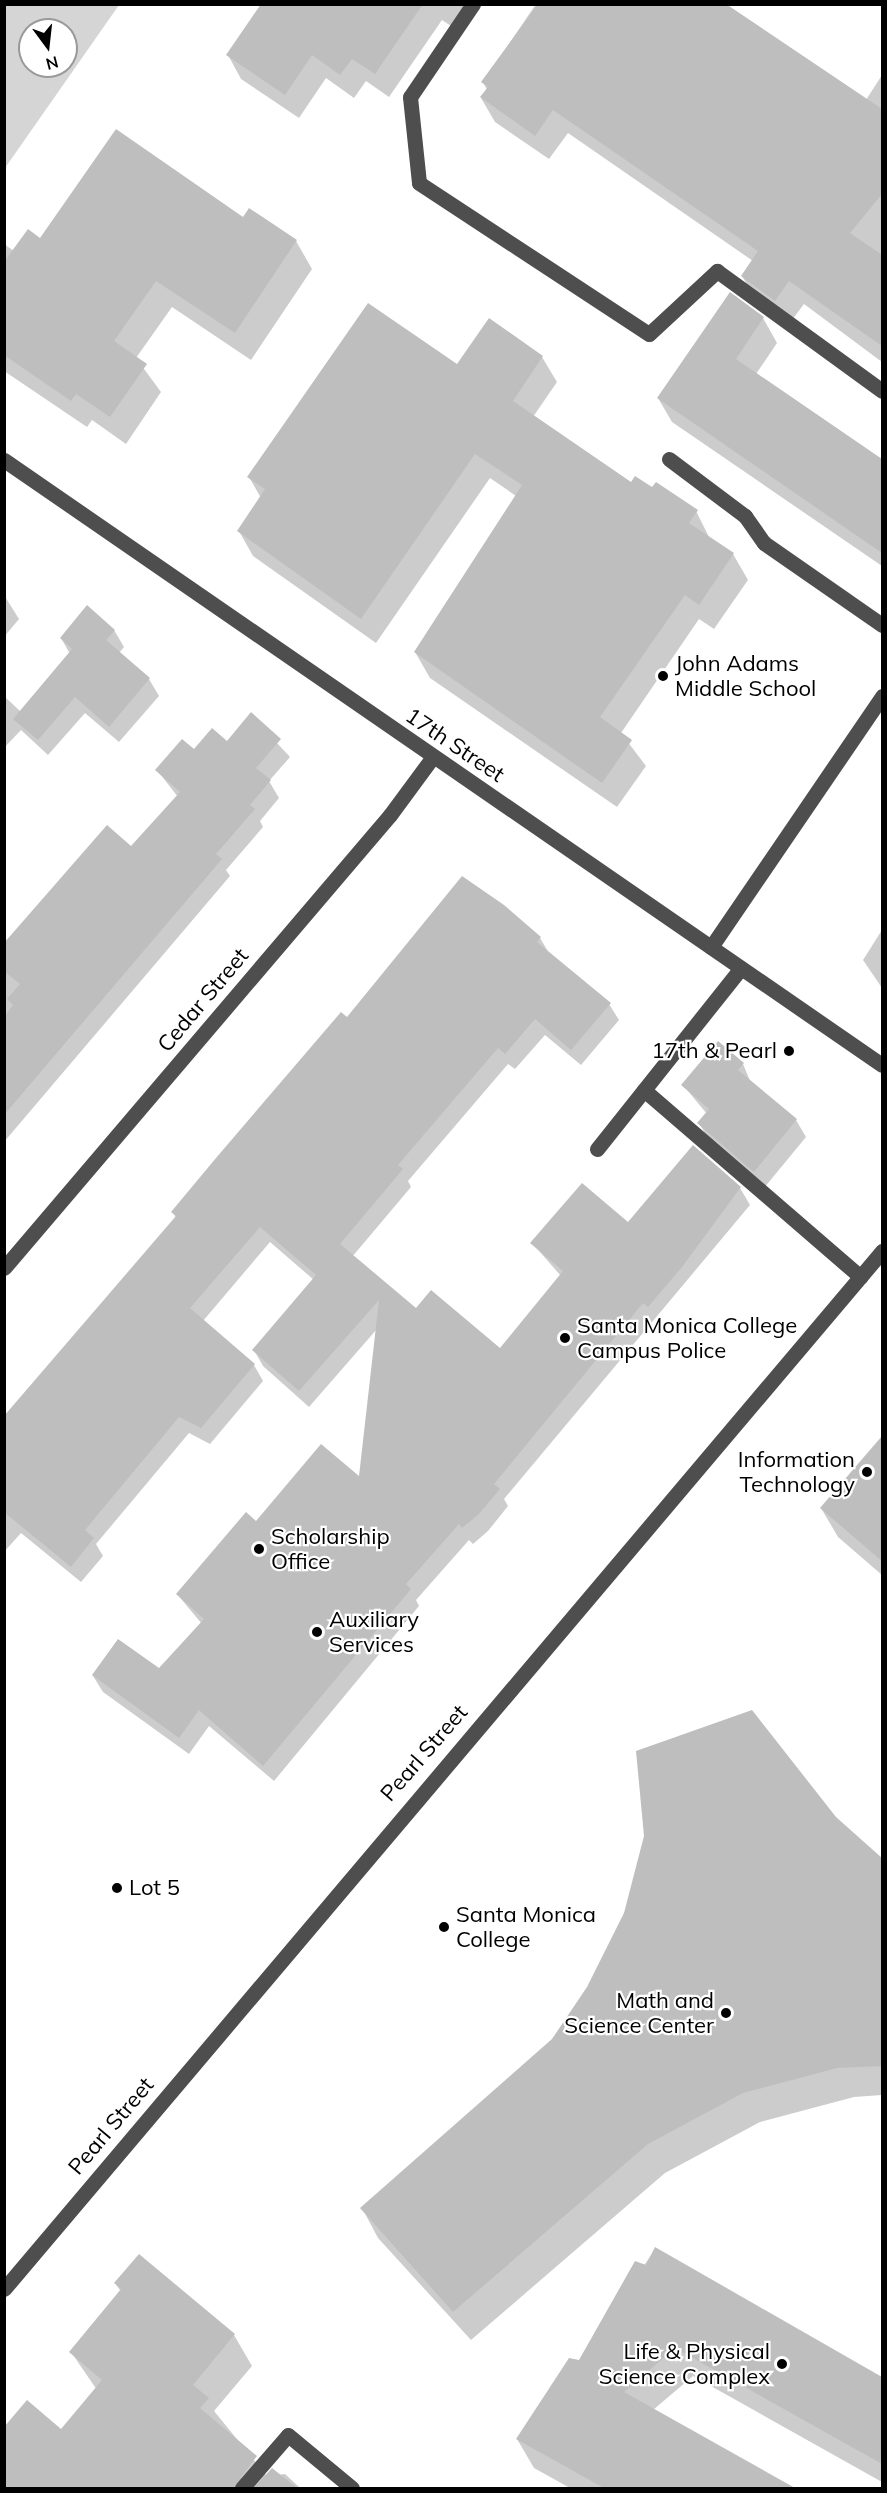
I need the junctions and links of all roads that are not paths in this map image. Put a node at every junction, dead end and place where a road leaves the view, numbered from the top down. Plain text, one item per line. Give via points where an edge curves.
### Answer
1 (472, 4) edge
2 (882, 391) edge
3 (669, 459) dead end
4 (4, 460) edge
5 (882, 625) edge
6 (882, 696) edge
7 (432, 758) junction
8 (711, 947) junction
9 (741, 968) junction
10 (882, 1065) edge
11 (644, 1090) junction
12 (597, 1149) dead end
13 (882, 1251) edge
14 (4, 1268) edge
15 (861, 1277) junction
16 (4, 2289) edge
17 (242, 2488) edge
18 (352, 2488) edge

1 - 2 street via 410,97 419,183 649,334 717,271
3 - 5 street via 745,516 764,543
4 - 7 street, 17th Street
6 - 8 street
7 - 8 street, 17th Street
7 - 14 street, Cedar Street via 390,815
8 - 9 street, 17th Street
9 - 10 street, 17th Street
9 - 11 street
11 - 12 street
11 - 15 street
13 - 15 street, Pearl Street
15 - 16 street, Pearl Street via 675,1501 386,1832
17 - 18 street via 288,2435

